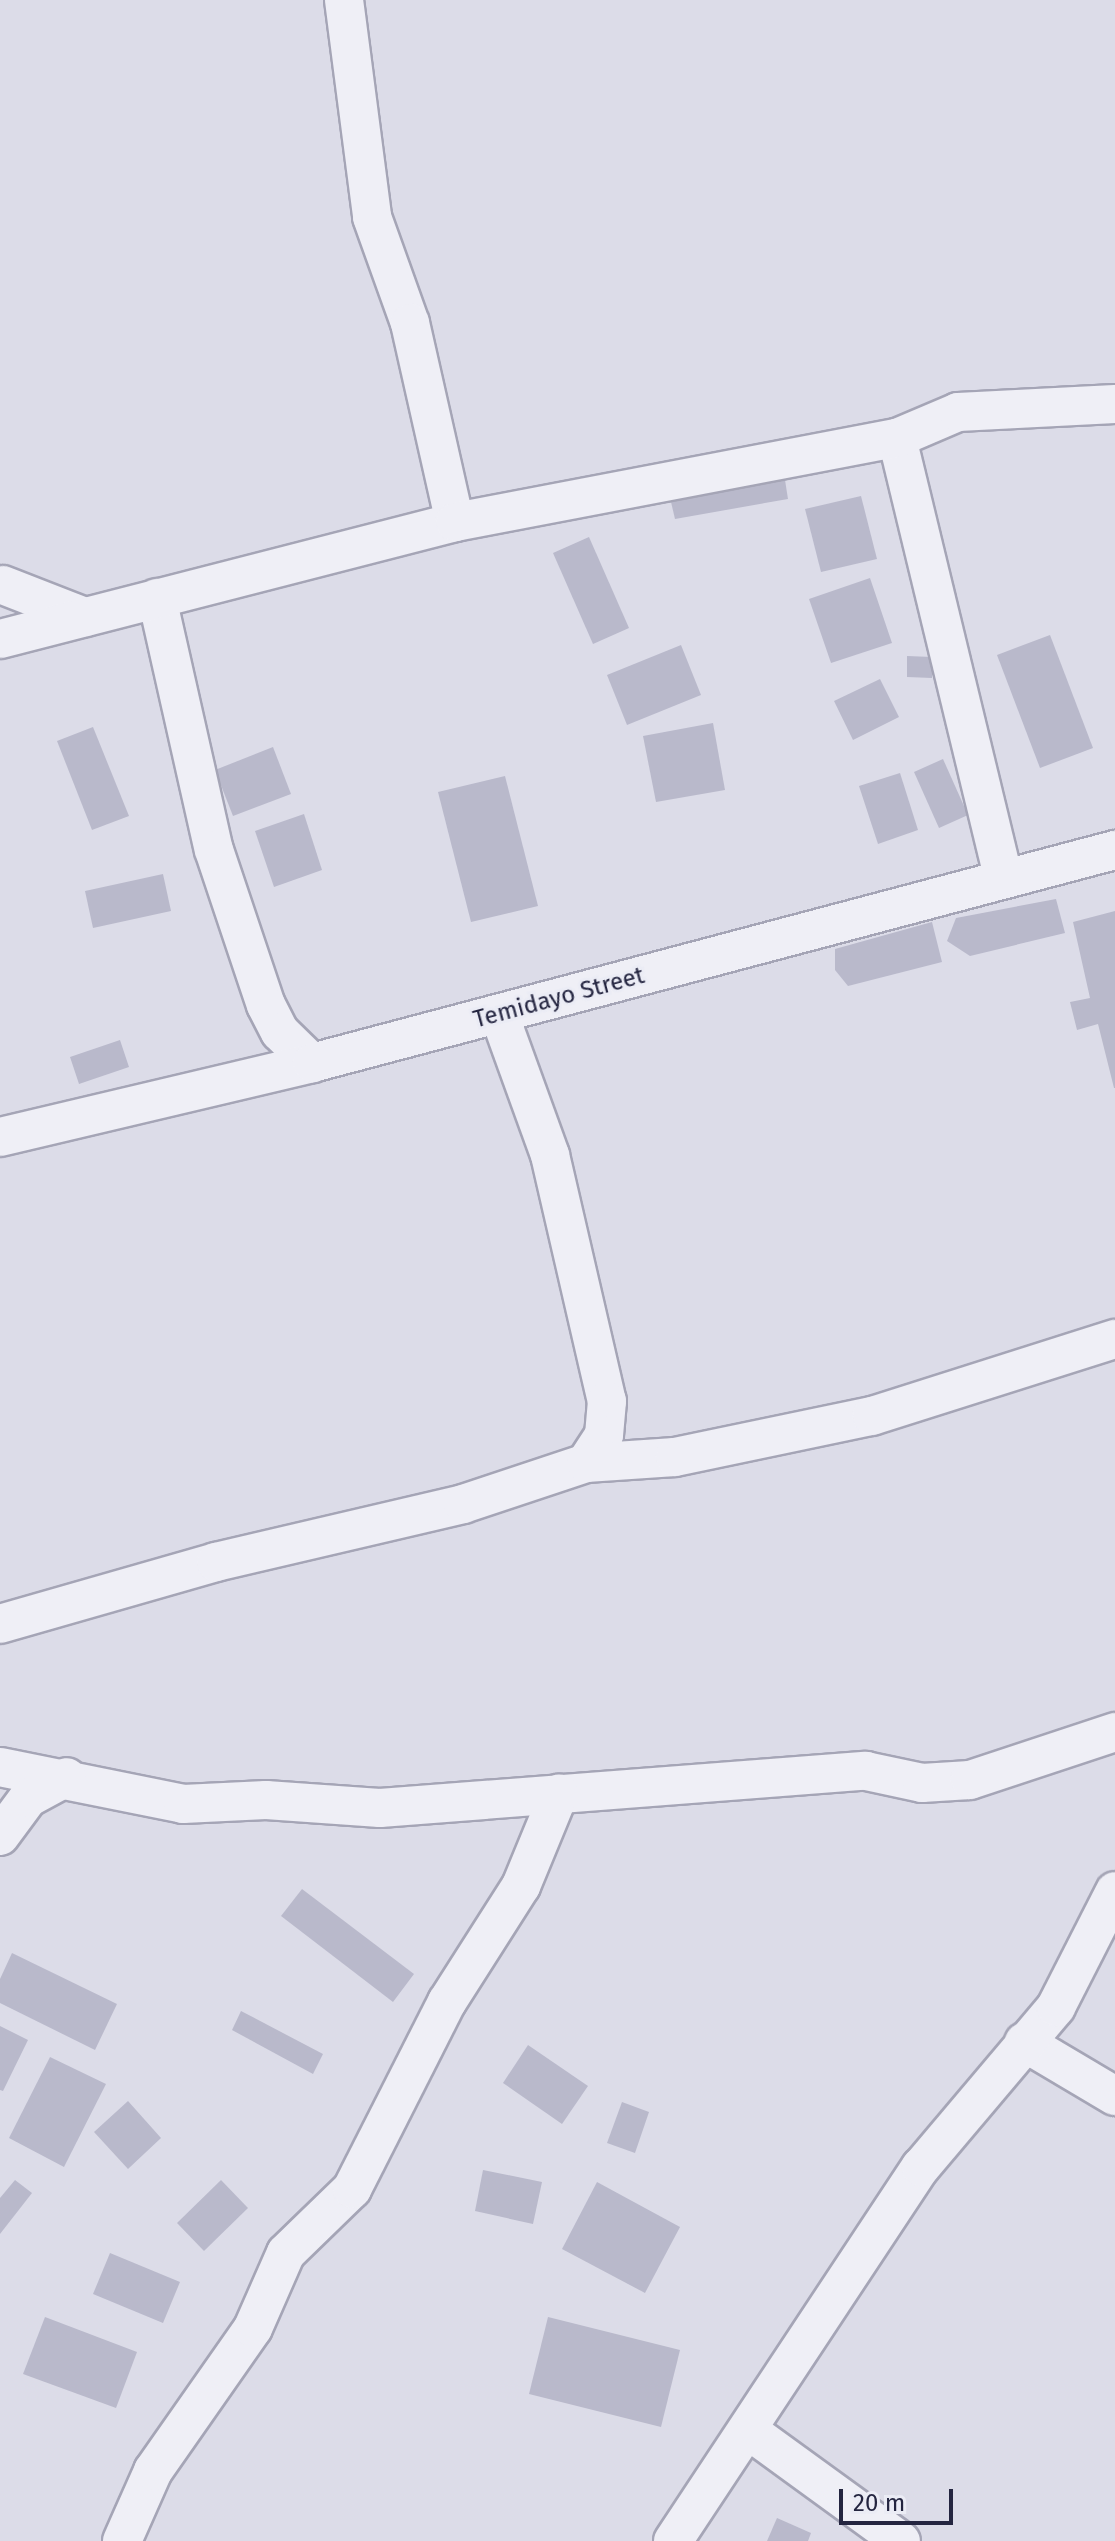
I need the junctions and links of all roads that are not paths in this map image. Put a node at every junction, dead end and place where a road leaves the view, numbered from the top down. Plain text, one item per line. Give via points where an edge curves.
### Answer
1 (344, 0) edge
2 (1115, 404) edge
3 (897, 438) junction
4 (455, 522) junction
5 (1, 585) edge
6 (157, 598) junction
7 (85, 617) junction
8 (0, 639) edge
9 (1115, 850) edge
10 (1003, 876) junction
11 (499, 1014) junction
12 (312, 1063) junction
13 (0, 1137) edge
14 (1115, 1339) edge
15 (586, 1463) junction
16 (0, 1624) edge
17 (1115, 1732) edge
18 (0, 1767) edge
19 (67, 1777) junction
20 (559, 1794) junction
21 (0, 1836) edge
22 (1115, 1891) edge
23 (1024, 2042) junction
24 (1115, 2096) edge
25 (748, 2430) junction
26 (122, 2541) edge
27 (673, 2541) edge
28 (901, 2541) edge

1 - 4 street via 372,217 410,323
2 - 3 street via 1002,405 958,412
3 - 4 street
3 - 10 street
4 - 6 street
5 - 7 street
6 - 7 street
6 - 12 street via 214,850 266,1005 280,1032
7 - 8 street
9 - 10 street, Temidayo Street
10 - 11 street, Temidayo Street
11 - 12 street, Temidayo Street
11 - 15 street via 550,1155 607,1401 604,1435
12 - 13 street, Temidayo Street
14 - 15 street via 872,1416 675,1457
15 - 16 street via 463,1504 216,1562
17 - 20 street via 970,1780 922,1783 866,1771
18 - 19 street
19 - 20 street via 107,1794 183,1804 266,1800 380,1808
19 - 21 street via 28,1798
20 - 26 street via 521,1886 447,2002 352,2189 286,2253 253,2328 153,2471
22 - 23 street via 1056,2007
23 - 24 street
23 - 25 street via 921,2167
25 - 27 street
25 - 28 street

